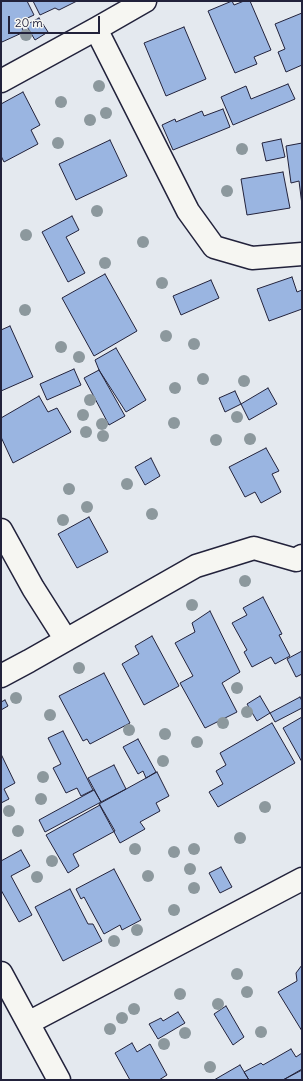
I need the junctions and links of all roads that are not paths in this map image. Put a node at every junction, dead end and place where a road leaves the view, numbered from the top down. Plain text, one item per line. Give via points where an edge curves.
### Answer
1 (145, 1) edge
2 (96, 29) junction
3 (1, 81) edge
4 (302, 254) edge
5 (1, 530) edge
6 (300, 562) edge
7 (66, 640) junction
8 (1, 676) edge
9 (302, 879) edge
10 (1, 972) edge
11 (28, 1023) junction
12 (58, 1080) edge

1 - 2 street
2 - 3 street
2 - 4 street via 188,211 214,247 252,258
5 - 7 street
6 - 7 street via 254,548 196,566
7 - 8 street
9 - 11 street
10 - 11 street
11 - 12 street

